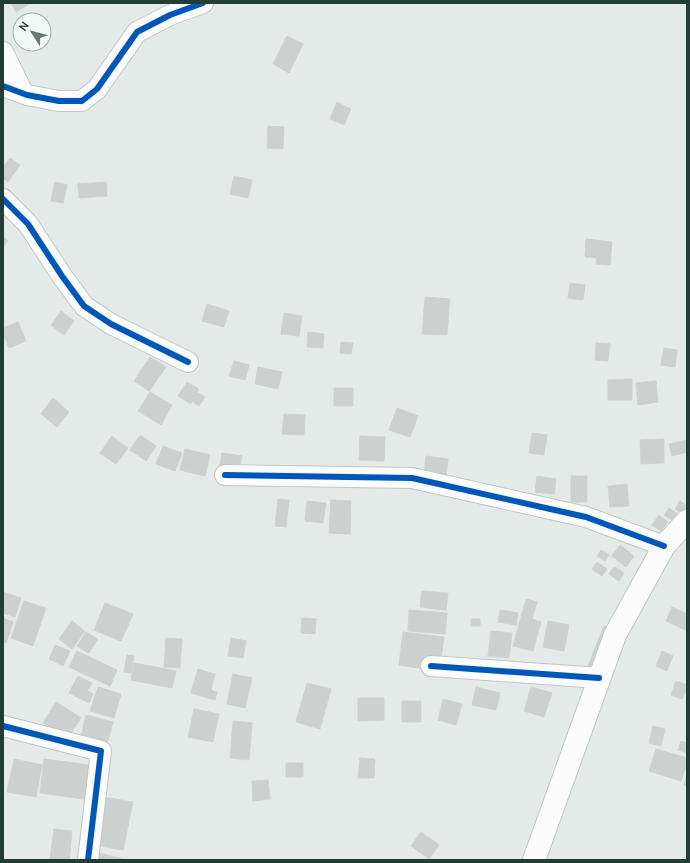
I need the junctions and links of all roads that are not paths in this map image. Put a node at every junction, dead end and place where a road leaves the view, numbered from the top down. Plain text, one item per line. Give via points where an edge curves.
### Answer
1 (204, 3) edge
2 (3, 52) edge
3 (3, 86) edge
4 (23, 93) junction
5 (3, 199) edge
6 (188, 362) dead end
7 (225, 475) dead end
8 (687, 521) edge
9 (664, 546) junction
10 (431, 666) dead end
11 (599, 678) junction
12 (3, 726) edge
13 (88, 860) edge
14 (534, 860) edge

1 - 4 street via 170,15 137,32 97,89 82,101 59,101
2 - 4 street
3 - 4 street
5 - 6 street via 28,224 84,306 111,324
7 - 9 street via 412,478 586,517
8 - 9 main road
9 - 11 main road via 615,635
10 - 11 street
11 - 14 main road
12 - 13 street via 101,751

